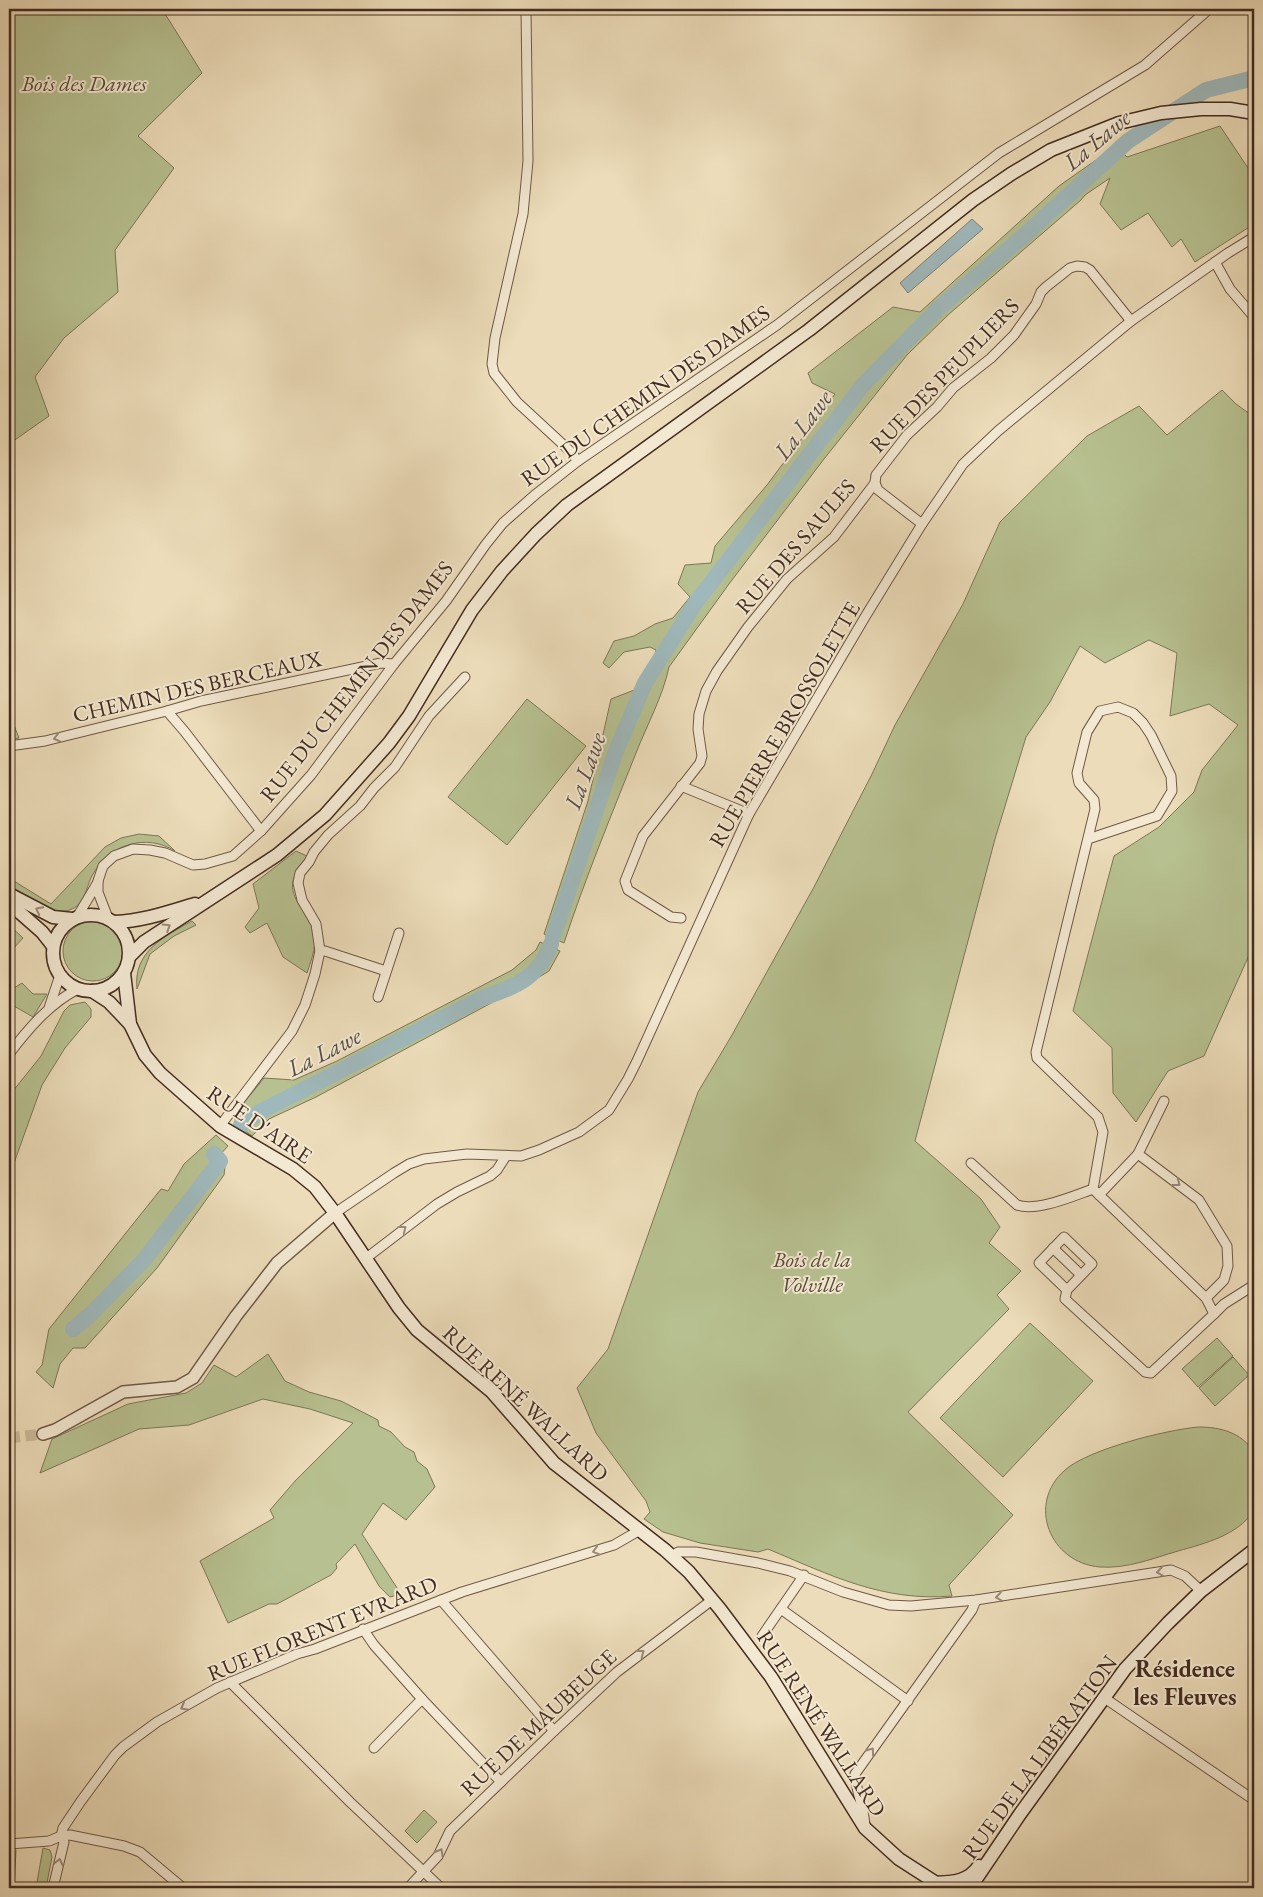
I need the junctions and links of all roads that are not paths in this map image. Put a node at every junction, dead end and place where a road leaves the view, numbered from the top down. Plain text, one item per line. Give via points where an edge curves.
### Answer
1 (526, 9) edge
2 (1209, 9) edge
3 (1254, 113) edge
4 (1254, 237) edge
5 (1215, 262) junction
6 (1254, 317) edge
7 (1131, 321) junction
8 (578, 461) junction
9 (875, 483) junction
10 (922, 524) junction
11 (394, 664) junction
12 (465, 677) dead end
13 (167, 711) junction
14 (9, 746) edge
15 (681, 786) junction
16 (749, 814) junction
17 (261, 831) junction
18 (1088, 839) junction
19 (98, 881) junction
20 (9, 894) edge
21 (209, 900) junction
22 (9, 903) edge
23 (75, 918) junction
24 (681, 918) dead end
25 (112, 920) junction
26 (399, 933) dead end
27 (53, 946) junction
28 (320, 951) junction
29 (130, 957) junction
30 (386, 971) junction
31 (124, 973) junction
32 (60, 975) junction
33 (78, 989) junction
34 (92, 991) junction
35 (378, 997) dead end
36 (49, 1008) junction
37 (130, 1024) junction
38 (9, 1054) edge
39 (1164, 1101) dead end
40 (220, 1126) junction
41 (1138, 1154) junction
42 (506, 1156) junction
43 (971, 1163) dead end
44 (315, 1187) joint
45 (1096, 1192) junction
46 (335, 1213) junction
47 (1053, 1248) junction
48 (365, 1259) junction
49 (1081, 1275) junction
50 (1254, 1285) edge
51 (1066, 1295) junction
52 (1206, 1298) junction
53 (1214, 1314) junction
54 (43, 1434) tunnel mouth
55 (640, 1530) junction
56 (1254, 1550) edge
57 (672, 1556) junction
58 (804, 1575) junction
59 (1201, 1591) junction
60 (441, 1600) junction
61 (712, 1600) junction
62 (976, 1600) junction
63 (781, 1609) junction
64 (363, 1630) junction
65 (762, 1636) dead end
66 (230, 1682) junction
67 (1104, 1697) junction
68 (422, 1699) junction
69 (908, 1701) junction
70 (554, 1730) junction
71 (374, 1748) dead end
72 (501, 1782) junction
73 (1254, 1800) edge
74 (865, 1828) junction
75 (62, 1836) junction
76 (9, 1844) edge
77 (994, 1853) junction
78 (423, 1872) junction
79 (939, 1886) edge
80 (53, 1888) edge
81 (182, 1888) edge
82 (408, 1888) edge
83 (441, 1888) edge
84 (970, 1888) edge

1 - 8 street via 528,161 523,214 492,364 494,373 518,402
2 - 8 street, RUE DU CHEMIN DES DAMES via 1145,65 999,153 777,325
3 - 21 main road via 1230,109 1162,113 1119,123 1051,150 973,200 809,330 567,505 502,571 478,602 409,716 360,777 325,815 277,855
4 - 5 street, RUE PIERRE BROSSOLETTE
5 - 6 street via 1230,289
5 - 7 street, RUE PIERRE BROSSOLETTE
7 - 9 street, RUE DES PEUPLIERS via 1090,270 1077,266 1070,268 1046,286 1036,304 991,358 953,388 907,435 876,475
7 - 10 street, RUE PIERRE BROSSOLETTE via 969,458
8 - 11 street, RUE DU CHEMIN DES DAMES via 503,523 446,601
9 - 10 street, RUE DES PEUPLIERS via 878,490
9 - 15 street, RUE DES SAULES via 834,537 787,579 718,671 706,691 699,714 700,763
10 - 16 street, RUE PIERRE BROSSOLETTE
11 - 13 street, CHEMIN DES BERCEAUX via 381,663 200,701
11 - 17 street, RUE DU CHEMIN DES DAMES via 311,775
12 - 28 street via 429,716 395,767 328,835 300,873 298,883 302,900 316,924
13 -> 14 street, CHEMIN DES BERCEAUX via 45,741
13 - 17 street
15 - 16 street
15 - 24 street via 643,836 625,881 628,890 671,917
16 - 42 street, RUE PIERRE BROSSOLETTE via 638,1060 609,1110 579,1132 521,1156
17 - 19 street, RUE DU CHEMIN DES DAMES via 233,856 205,864 192,865 165,853 133,849 114,856 103,866
18 - 18 street via 1094,800 1079,783 1077,773 1087,732 1100,711 1118,707 1133,713 1151,735 1171,776 1172,790 1157,816
18 - 45 street via 1036,1052 1037,1058 1098,1117 1103,1132
19 - 23 street, RUE DU CHEMIN DES DAMES
19 - 25 street via 98,892
23 -> 20 main road via 53,917
21 - 25 main road via 137,920
29 -> 21 main road via 144,942
22 - 27 main road
23 - 25 main road via 88,914
23 - 27 main road via 59,931
25 - 29 main road via 125,934
26 - 30 street
27 - 32 main road via 54,962
28 - 30 street
28 - 40 street via 306,1000 292,1031
29 - 31 main road
30 - 35 street
31 - 34 main road via 110,986
31 - 37 main road, RUE D'AIRE
32 - 33 main road
32 - 36 street
33 - 34 main road
33 - 36 street
34 - 37 main road, RUE D'AIRE via 109,1002
36 - 38 street
37 - 40 main road, RUE D'AIRE via 145,1055 160,1073
39 - 41 street
40 - 44 main road, RUE D'AIRE via 293,1169
41 - 45 street
41 -> 52 street via 1199,1200 1227,1246 1228,1266 1224,1280
42 - 46 street, RUE PIERRE BROSSOLETTE via 467,1154 424,1158 394,1173
48 -> 42 street via 437,1204 490,1176
43 - 45 street via 1024,1208
44 - 46 main road, RUE RENÉ WALLARD
45 - 52 street
46 - 48 main road, RUE RENÉ WALLARD
46 - 54 street via 277,1262 194,1378 177,1387 123,1392 56,1430
47 - 49 street
47 - 49 street via 1064,1237 1085,1257 1092,1264
47 - 51 street via 1039,1263
48 - 55 main road, RUE RENÉ WALLARD via 417,1330 492,1392 554,1463
49 - 51 street
50 - 53 street
51 - 53 street via 1145,1372 1152,1373
52 - 53 street
55 - 57 main road, RUE RENÉ WALLARD
55 -> 60 street, RUE FLORENT EVRARD via 614,1545
56 - 59 main road, RUE DE LA LIBÉRATION
57 - 58 street via 678,1552 696,1552
57 - 61 main road, RUE RENÉ WALLARD
58 - 62 street via 843,1592 889,1605
58 - 63 street
59 -> 62 street via 1185,1576 1171,1570
59 - 67 main road, RUE DE LA LIBÉRATION via 1146,1645
60 - 64 street, RUE FLORENT EVRARD
60 - 70 street
70 -> 61 street, RUE DE MAUBEUGE via 617,1672
61 - 74 main road, RUE RENÉ WALLARD via 777,1684
62 - 69 street
63 - 65 street
63 - 69 street
64 - 66 street, RUE FLORENT EVRARD
64 - 68 street
66 -> 75 street, RUE FLORENT EVRARD via 157,1722 115,1755 76,1807 63,1828
66 - 78 street
67 - 73 street
67 - 77 main road, RUE DE LA LIBÉRATION
68 - 71 street
68 - 72 street
74 -> 69 street via 865,1812 855,1774
70 - 72 street, RUE DE MAUBEUGE
78 -> 72 street, RUE DE MAUBEUGE via 441,1852 450,1831
74 - 79 main road, RUE RENÉ WALLARD via 899,1859
75 - 76 street via 49,1841
80 -> 75 street, RUE FLORENT EVRARD via 64,1842
75 - 81 street via 108,1842 140,1852
77 - 79 main road, RUE RENÉ WALLARD via 966,1878
77 - 84 main road, RUE DE LA LIBÉRATION
78 - 82 street, RUE DE MAUBEUGE
78 - 83 street

